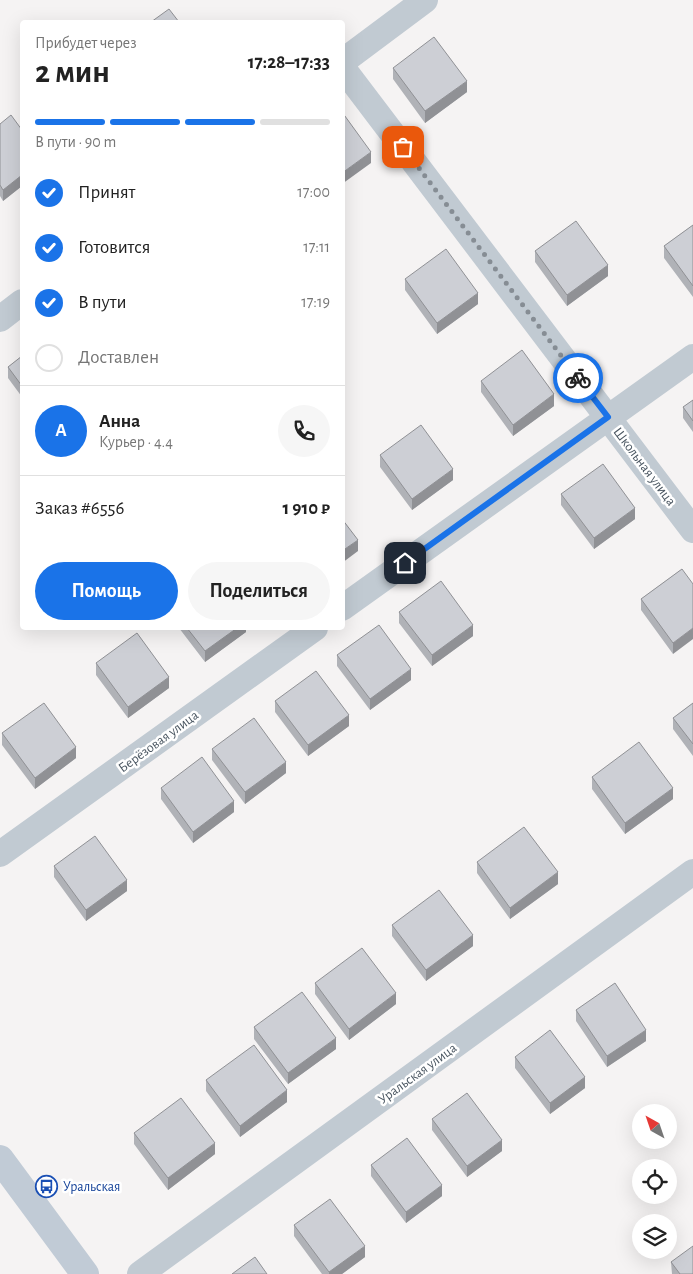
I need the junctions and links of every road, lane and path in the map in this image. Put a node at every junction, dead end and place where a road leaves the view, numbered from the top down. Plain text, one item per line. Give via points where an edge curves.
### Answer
1 (425, 0) edge
2 (345, 60) edge
3 (345, 71) edge
4 (20, 304) edge
5 (0, 319) edge
6 (693, 357) edge
7 (608, 417) junction
8 (693, 530) edge
9 (345, 606) edge
10 (313, 630) edge
11 (0, 854) edge
12 (693, 872) edge
13 (0, 1159) edge
14 (85, 1274) edge
15 (140, 1274) edge

1 - 2 street
3 - 7 street, Школьная улица
4 - 5 street
6 - 7 street
7 - 8 street, Школьная улица
7 - 9 street
10 - 11 street, Берёзовая улица
12 - 15 street, Уральская улица
13 - 14 street

